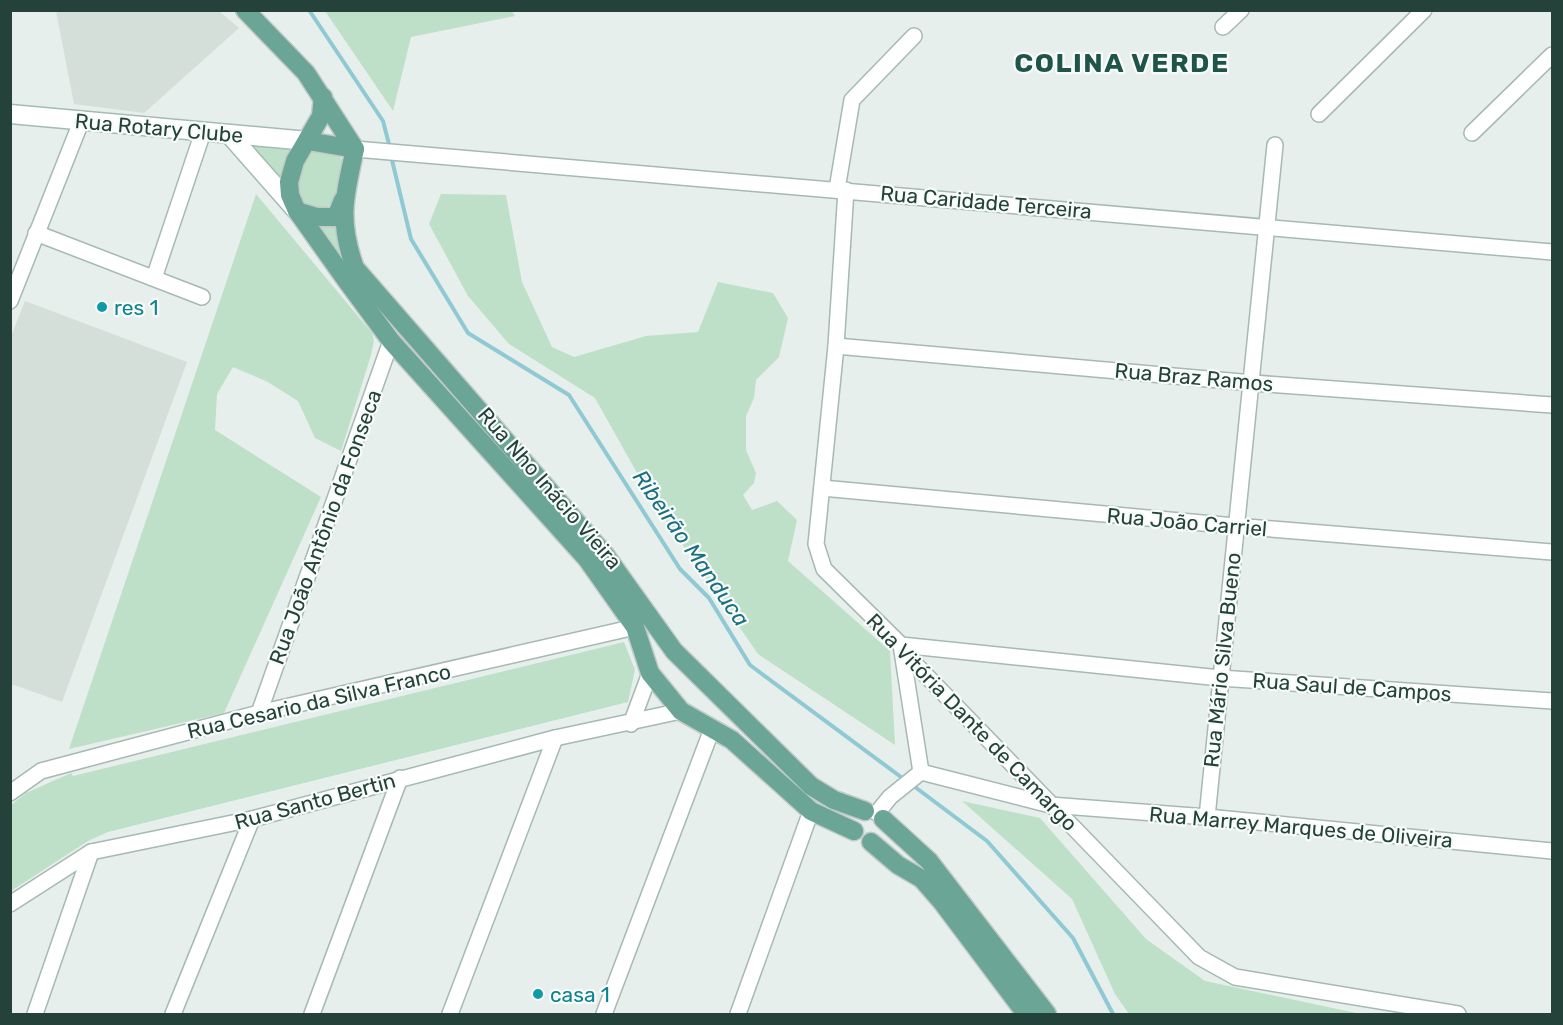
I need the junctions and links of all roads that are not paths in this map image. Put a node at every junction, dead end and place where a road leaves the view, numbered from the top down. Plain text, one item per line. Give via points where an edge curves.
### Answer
1 (245, 10) edge
2 (1240, 10) edge
3 (1424, 10) edge
4 (1223, 27) dead end
5 (914, 36) dead end
6 (1552, 55) edge
7 (323, 97) junction
8 (10, 114) edge
9 (1318, 114) dead end
10 (81, 122) junction
11 (203, 132) junction
12 (1472, 133) dead end
13 (230, 135) junction
14 (308, 141) junction
15 (1275, 145) dead end
16 (355, 149) junction
17 (842, 190) junction
18 (344, 199) junction
19 (297, 212) junction
20 (1268, 228) junction
21 (36, 233) junction
22 (1552, 252) edge
23 (351, 274) junction
24 (154, 278) junction
25 (202, 297) dead end
26 (10, 301) edge
27 (391, 341) junction
28 (836, 346) junction
29 (1253, 382) junction
30 (1552, 405) edge
31 (822, 488) junction
32 (1235, 526) junction
33 (1552, 552) edge
34 (634, 627) junction
35 (901, 645) junction
36 (674, 651) junction
37 (650, 673) junction
38 (1220, 678) junction
39 (1552, 701) edge
40 (681, 711) junction
41 (259, 712) junction
42 (631, 724) junction
43 (712, 729) junction
44 (555, 738) junction
45 (918, 775) junction
46 (400, 778) junction
47 (10, 793) edge
48 (1050, 805) junction
49 (812, 812) junction
50 (875, 814) junction
51 (1207, 817) junction
52 (252, 819) junction
53 (854, 831) junction
54 (872, 842) junction
55 (1552, 851) edge
56 (91, 852) junction
57 (10, 904) edge
58 (1017, 1010) edge
59 (34, 1014) edge
60 (173, 1014) edge
61 (312, 1014) edge
62 (450, 1014) edge
63 (604, 1014) edge
64 (738, 1014) edge
65 (1047, 1014) edge
66 (1458, 1014) edge

1 - 7 main road via 306,73
2 - 4 street
3 - 9 street
5 - 17 street, Rua Vitória Dante de Camargo via 852,100
6 - 12 street
7 - 14 main road via 321,116
7 - 16 main road
8 - 10 main road, Rua Rotary Clube
10 - 11 main road, Rua Rotary Clube
10 - 21 street
11 - 13 main road, Rua Rotary Clube
11 - 24 street
13 - 14 main road, Rua Rotary Clube
13 - 19 main road
14 - 16 main road
14 - 19 main road via 295,161 289,182
15 - 20 street, Rua Mário Silva Bueno
16 - 17 street, Rua Caridade Terceira
16 - 18 main road
17 - 20 street, Rua Caridade Terceira
17 - 28 street, Rua Vitória Dante de Camargo
18 - 19 main road via 336,217
18 - 23 main road
19 - 23 main road
20 - 22 street, Rua Caridade Terceira
20 - 29 street, Rua Mário Silva Bueno
21 - 24 street
21 - 26 street
23 - 27 main road, Rua Nho Inácio Vieira
23 - 36 main road, Rua Nho Inácio Vieira via 606,556
24 - 25 street
27 - 34 main road, Rua Nho Inácio Vieira via 587,559
27 - 41 street, Rua João Antônio da Fonseca
28 - 29 street, Rua Braz Ramos
28 - 31 street, Rua Vitória Dante de Camargo
29 - 30 street, Rua Braz Ramos
29 - 32 street, Rua Mário Silva Bueno
31 - 32 street, Rua João Carriel
31 - 35 street, Rua Vitória Dante de Camargo via 816,544 824,569
32 - 33 street, Rua João Carriel
32 - 38 street, Rua Mário Silva Bueno
34 - 37 main road, Rua Nho Inácio Vieira
34 - 41 street, Rua Cesario da Silva Franco
35 - 38 street, Rua Saul de Campos
35 - 45 street
35 - 48 street, Rua Vitória Dante de Camargo
36 - 37 main road via 660,659
36 - 50 main road, Rua Nho Inácio Vieira via 811,786 834,800
37 - 40 main road, Rua Nho Inácio Vieira
37 - 42 street
38 - 39 street, Rua Saul de Campos
38 - 51 street, Rua Mário Silva Bueno
40 - 42 street, Rua Santo Bertin
40 - 43 main road, Rua Nho Inácio Vieira
41 - 47 street, Rua Cesario da Silva Franco via 41,771
42 - 44 street, Rua Santo Bertin
43 - 49 main road, Rua Nho Inácio Vieira via 732,740
43 - 63 street
44 - 46 street, Rua Santo Bertin
44 - 62 street
45 - 48 street, Rua Marrey Marques de Oliveira
45 - 50 street
46 - 52 street, Rua Santo Bertin
46 - 61 street
48 - 51 street, Rua Marrey Marques de Oliveira
48 - 66 street, Rua Vitória Dante de Camargo via 1199,957 1235,977
49 - 53 main road, Rua Nho Inácio Vieira
49 - 64 street
50 - 53 main road via 856,817
50 - 54 main road via 883,835
50 - 65 main road via 929,861
51 - 55 street, Rua Marrey Marques de Oliveira
52 - 56 street, Rua Santo Bertin
52 - 60 street
53 - 54 main road via 860,840
54 - 58 main road via 898,865 922,879 942,902
56 - 57 street, Rua Santo Bertin
56 - 59 street

